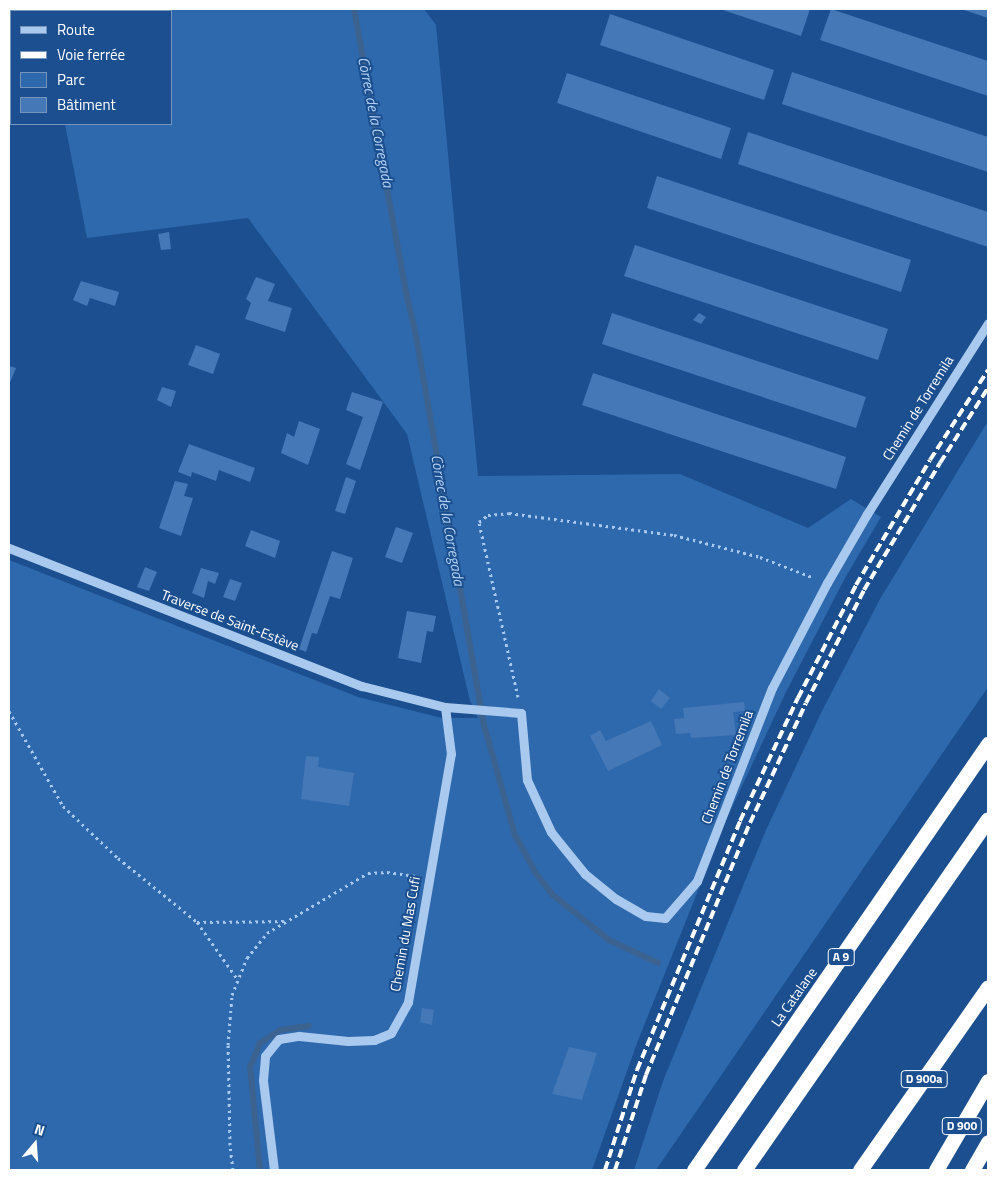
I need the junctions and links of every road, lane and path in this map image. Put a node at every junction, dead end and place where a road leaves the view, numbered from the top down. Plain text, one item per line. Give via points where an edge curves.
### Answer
1 (988, 323) edge
2 (9, 548) edge
3 (827, 583) junction
4 (445, 707) junction
5 (9, 710) edge
6 (521, 713) junction
7 (988, 744) edge
8 (988, 819) edge
9 (429, 878) junction
10 (287, 921) junction
11 (196, 922) junction
12 (238, 980) junction
13 (988, 987) edge
14 (988, 1081) edge
15 (988, 1142) edge
16 (233, 1170) edge
17 (274, 1170) edge
18 (694, 1170) edge
19 (744, 1170) edge
20 (860, 1170) edge
21 (936, 1170) edge
22 (972, 1170) edge

1 - 3 street, Chemin de Torremila
2 - 4 street, Traverse de Saint-Estève via 362,686
3 - 6 path via 760,557 674,535 509,513 488,515 479,522
3 - 6 street, Chemin de Torremila via 772,688 697,881 665,918 646,916 616,899 585,874 551,832 526,780
4 - 6 street
4 - 9 street, Chemin du Mas Cufi via 451,754
5 - 11 path via 63,806 118,858
7 - 18 highway, La Catalane / A 9
8 - 19 highway
9 - 10 path via 387,872 368,873
9 - 17 street, Chemin du Mas Cufi via 408,1002 391,1033 374,1040 298,1036 280,1039 265,1056 263,1080
10 - 11 path
10 - 12 path via 267,933 247,958
11 - 12 path
12 - 16 path via 232,995 228,1045
13 - 20 highway, D 900a
14 - 21 highway, D 900
15 - 22 highway, D 900

